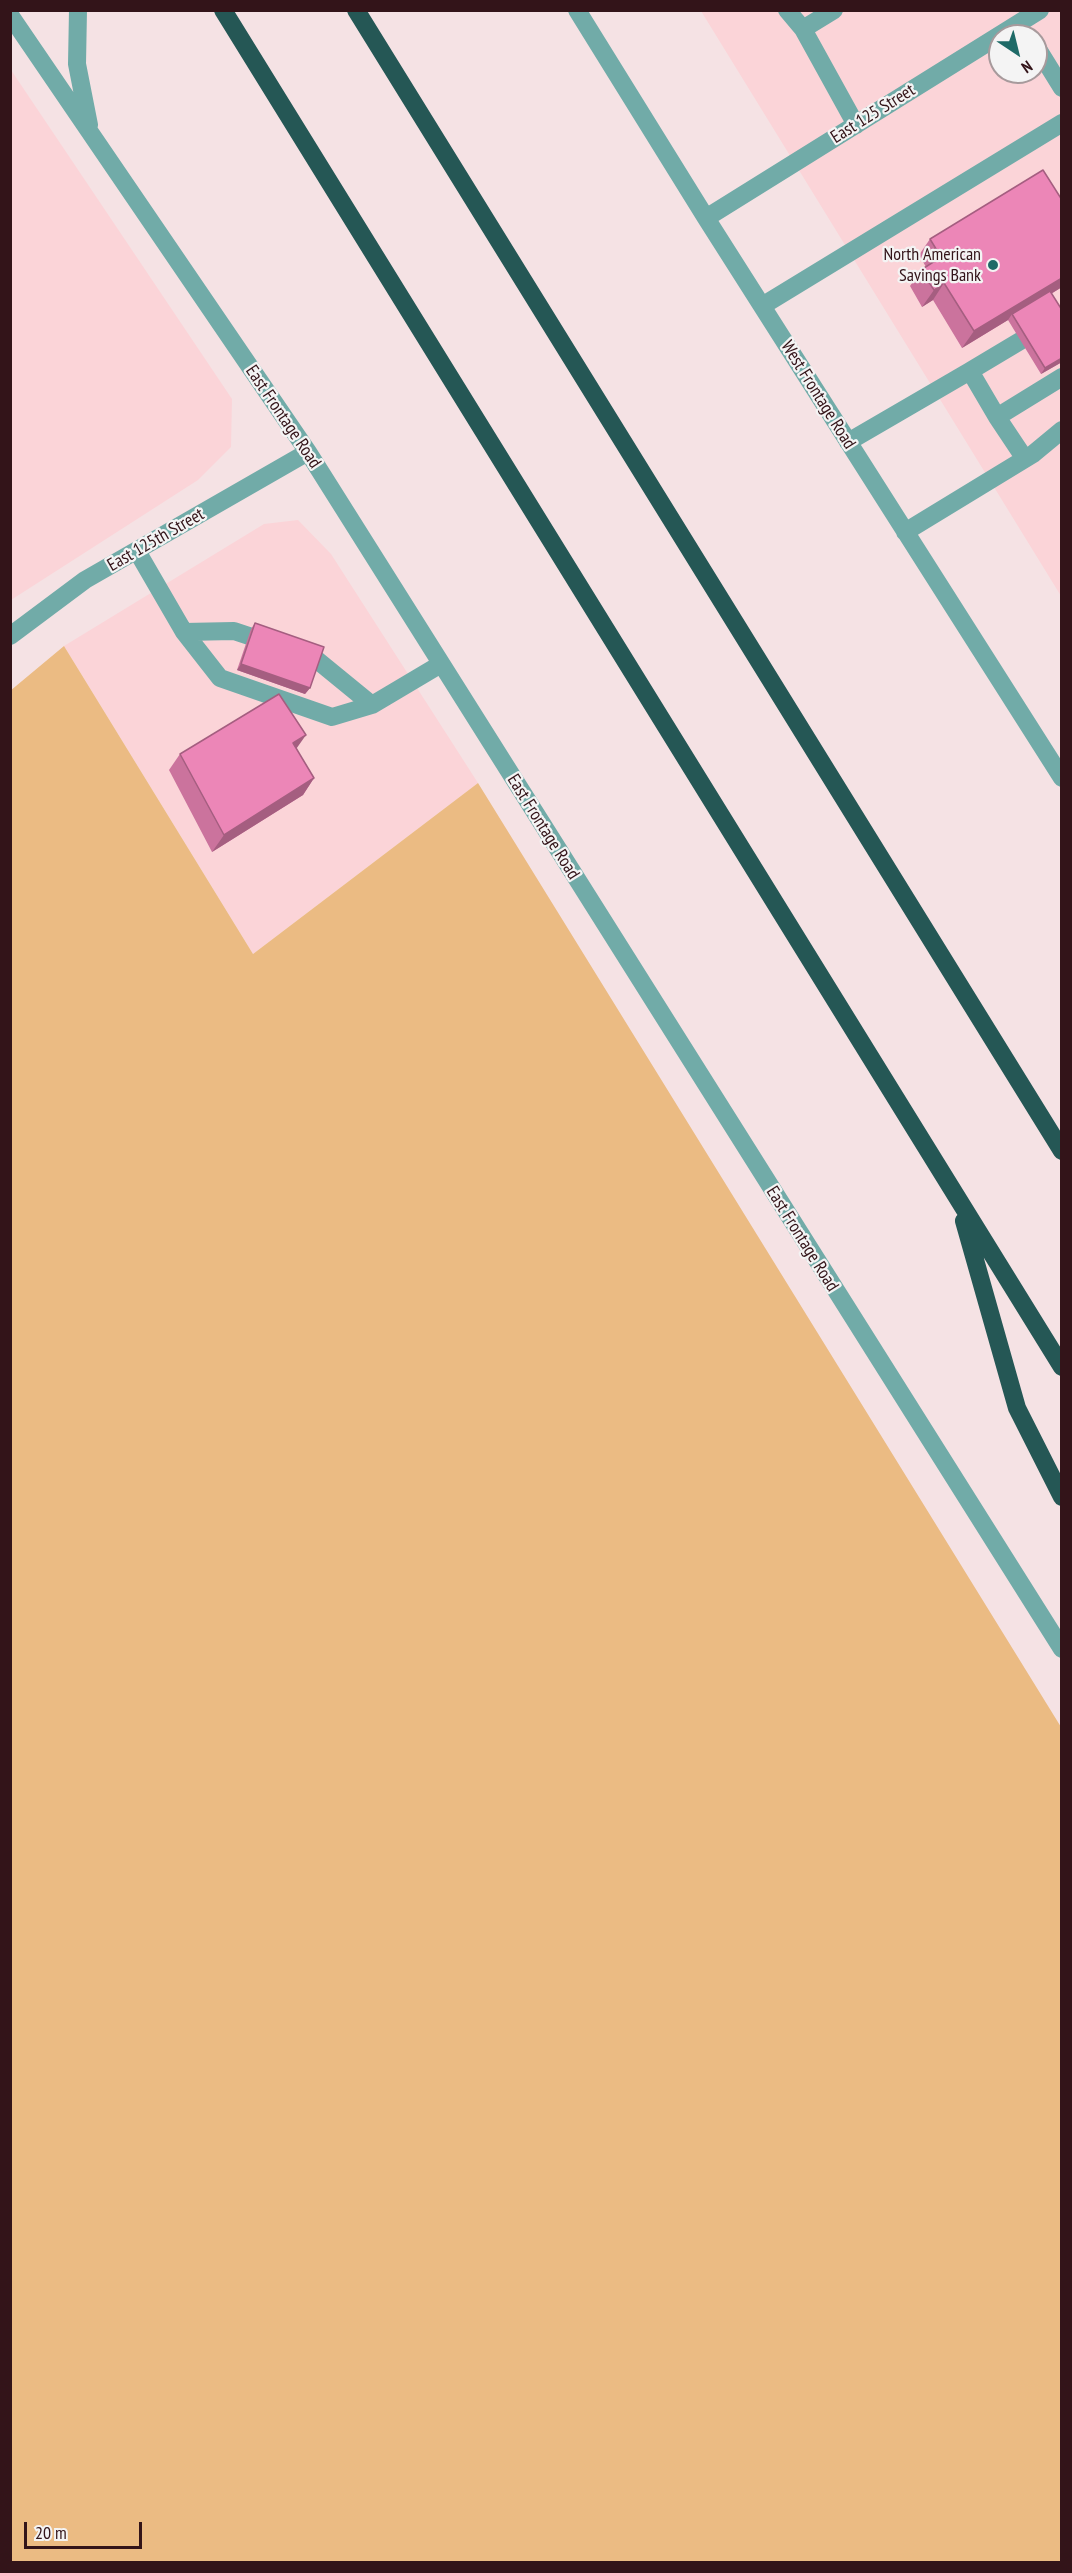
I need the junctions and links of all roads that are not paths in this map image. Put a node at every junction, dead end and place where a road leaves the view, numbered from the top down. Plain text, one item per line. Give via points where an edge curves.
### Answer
1 (78, 10) edge
2 (223, 10) edge
3 (356, 10) edge
4 (577, 10) edge
5 (787, 10) edge
6 (834, 10) edge
7 (1040, 10) edge
8 (10, 15) edge
9 (1021, 23) edge
10 (803, 29) junction
11 (1048, 65) edge
12 (1062, 88) edge
13 (1062, 123) edge
14 (856, 125) junction
15 (90, 132) junction
16 (706, 218) junction
17 (762, 306) junction
18 (1062, 316) edge
19 (970, 371) junction
20 (1062, 377) edge
21 (997, 417) junction
22 (1062, 430) edge
23 (848, 442) junction
24 (308, 452) junction
25 (1025, 459) junction
26 (905, 532) junction
27 (137, 551) junction
28 (184, 632) junction
29 (10, 636) edge
30 (249, 636) edge
31 (317, 660) edge
32 (441, 664) junction
33 (372, 705) junction
34 (1062, 778) edge
35 (1022, 1087) junction
36 (1062, 1130) edge
37 (1062, 1151) edge
38 (957, 1200) junction
39 (1062, 1367) edge
40 (1062, 1497) edge
41 (1062, 1649) edge

1 - 15 street via 78,64
2 - 38 highway
3 - 35 highway
4 - 16 street, West Frontage Road
5 - 10 street
6 - 10 street
7 - 9 street, East 125 Street
8 - 15 street, East Frontage Road
9 - 14 street, East 125 Street
10 - 14 street
11 - 12 street
13 - 17 street
14 - 16 street, East 125 Street
15 - 24 street, East Frontage Road
16 - 17 street, West Frontage Road
17 - 23 street, West Frontage Road
18 - 19 street
19 - 21 street
19 - 23 street
20 - 21 street
21 - 25 street
22 - 25 street
23 - 26 street, West Frontage Road
24 - 27 street, East 125th Street
24 - 32 street, East Frontage Road
25 - 26 street
26 - 34 street, West Frontage Road
27 - 28 street
27 - 29 street, East 125th Street via 86,580
28 - 30 street via 234,631
28 - 33 street via 220,678 332,717
31 - 33 street
32 - 33 street
32 - 41 street, East Frontage Road
35 - 36 highway
35 - 37 highway
38 - 39 highway
38 - 40 highway via 1017,1408

